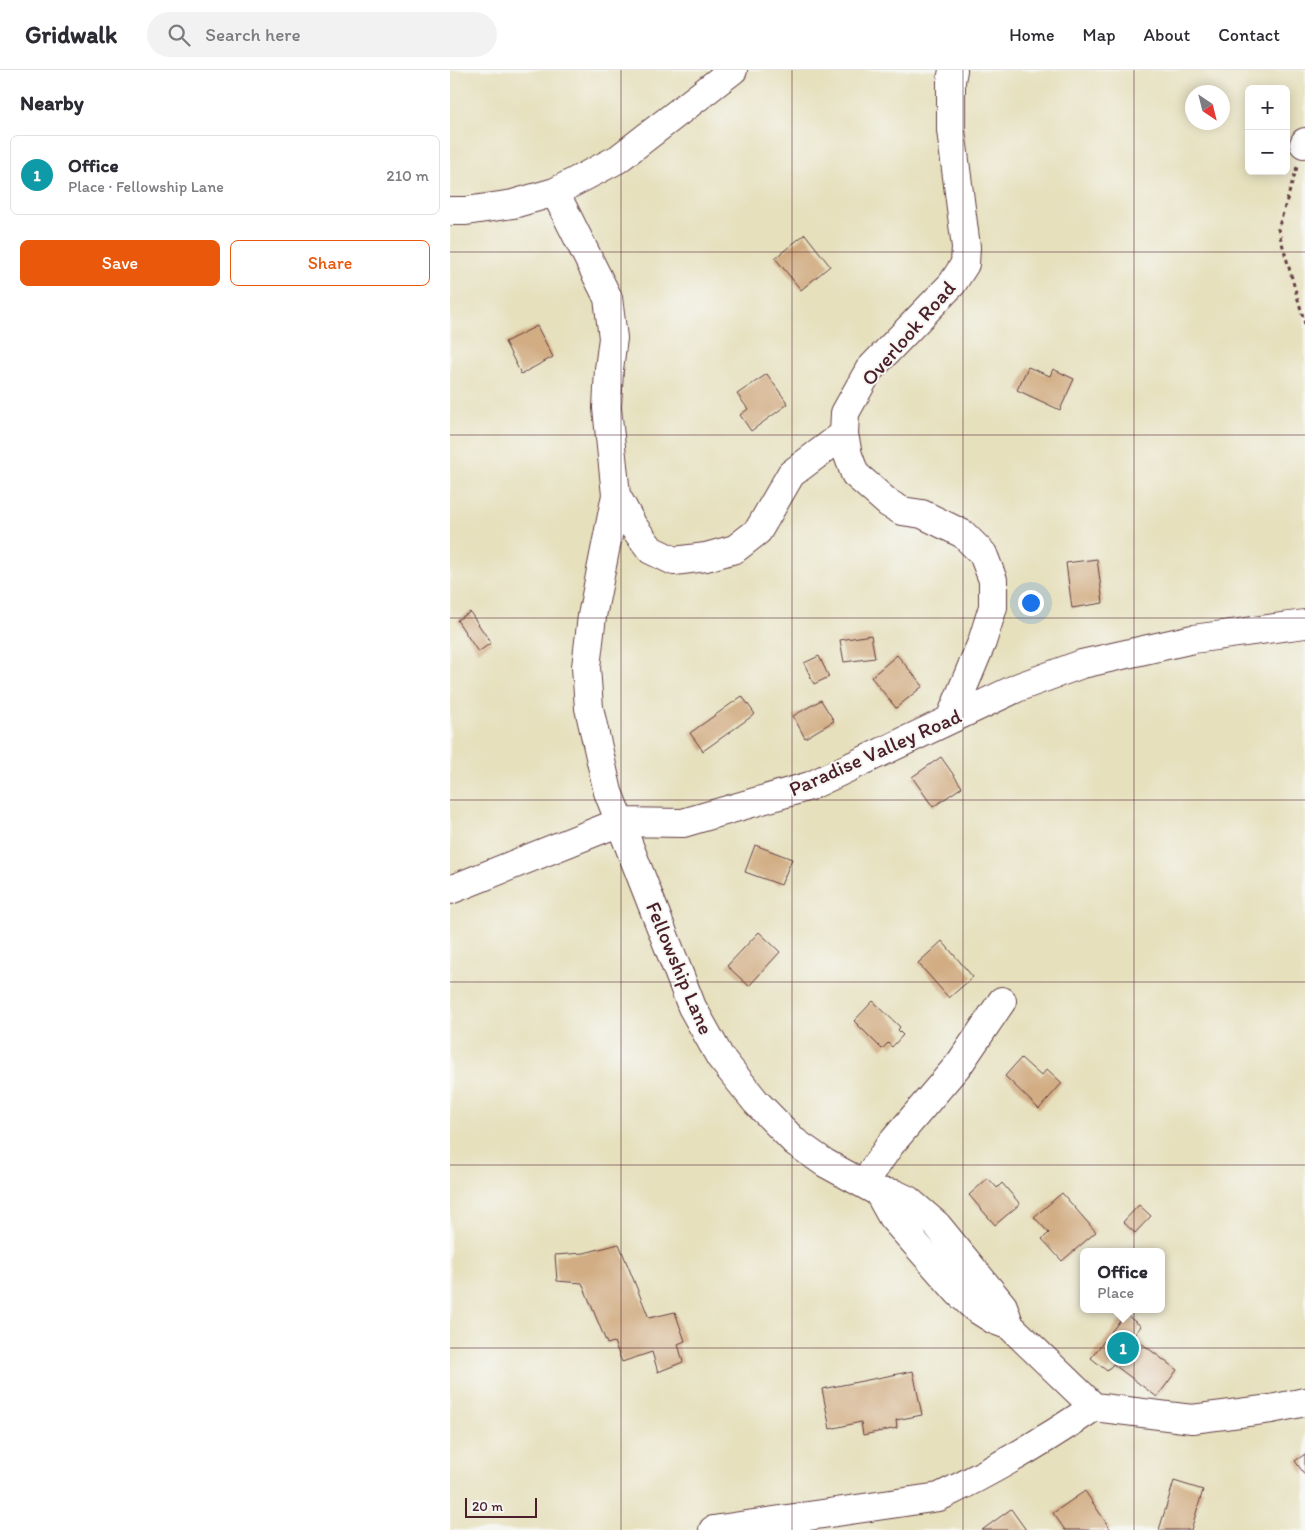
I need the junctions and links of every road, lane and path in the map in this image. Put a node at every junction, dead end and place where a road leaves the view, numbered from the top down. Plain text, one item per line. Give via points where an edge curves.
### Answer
1 (733, 70) edge
2 (954, 70) edge
3 (1305, 143) edge
4 (555, 192) junction
5 (450, 211) edge
6 (1305, 324) edge
7 (844, 434) junction
8 (616, 496) junction
9 (1305, 624) edge
10 (950, 719) junction
11 (620, 822) junction
12 (450, 890) edge
13 (1002, 1001) dead end
14 (871, 1188) junction
15 (1305, 1402) edge
16 (1094, 1407) junction
17 (713, 1530) edge

1 - 4 street via 618,158
2 - 7 street, Overlook Road via 951,130 964,227 965,264 952,284 869,370 844,413
3 - 6 path via 1278,230
4 - 5 street via 513,204
4 - 8 street via 608,298 613,338 607,408
7 - 8 street via 791,474 758,531 735,549 706,558 674,561 651,550
7 - 10 street, Overlook Road via 855,474 902,511 922,514 963,534 983,554 994,580 991,616
8 - 11 street, Fellowship Lane via 592,616 586,667 589,708 608,792
9 - 10 street, Paradise Valley Road via 1194,639 1082,664 1020,687
10 - 11 street, Paradise Valley Road via 810,786 683,822
11 - 12 street, Paradise Valley Road
11 - 14 street, Fellowship Lane via 692,1007 720,1057 756,1102 795,1142
13 - 14 street via 960,1063 890,1144
14 - 16 street via 958,1292 975,1308 1010,1326
15 - 16 street via 1192,1419
16 - 17 street via 1048,1439 939,1497

